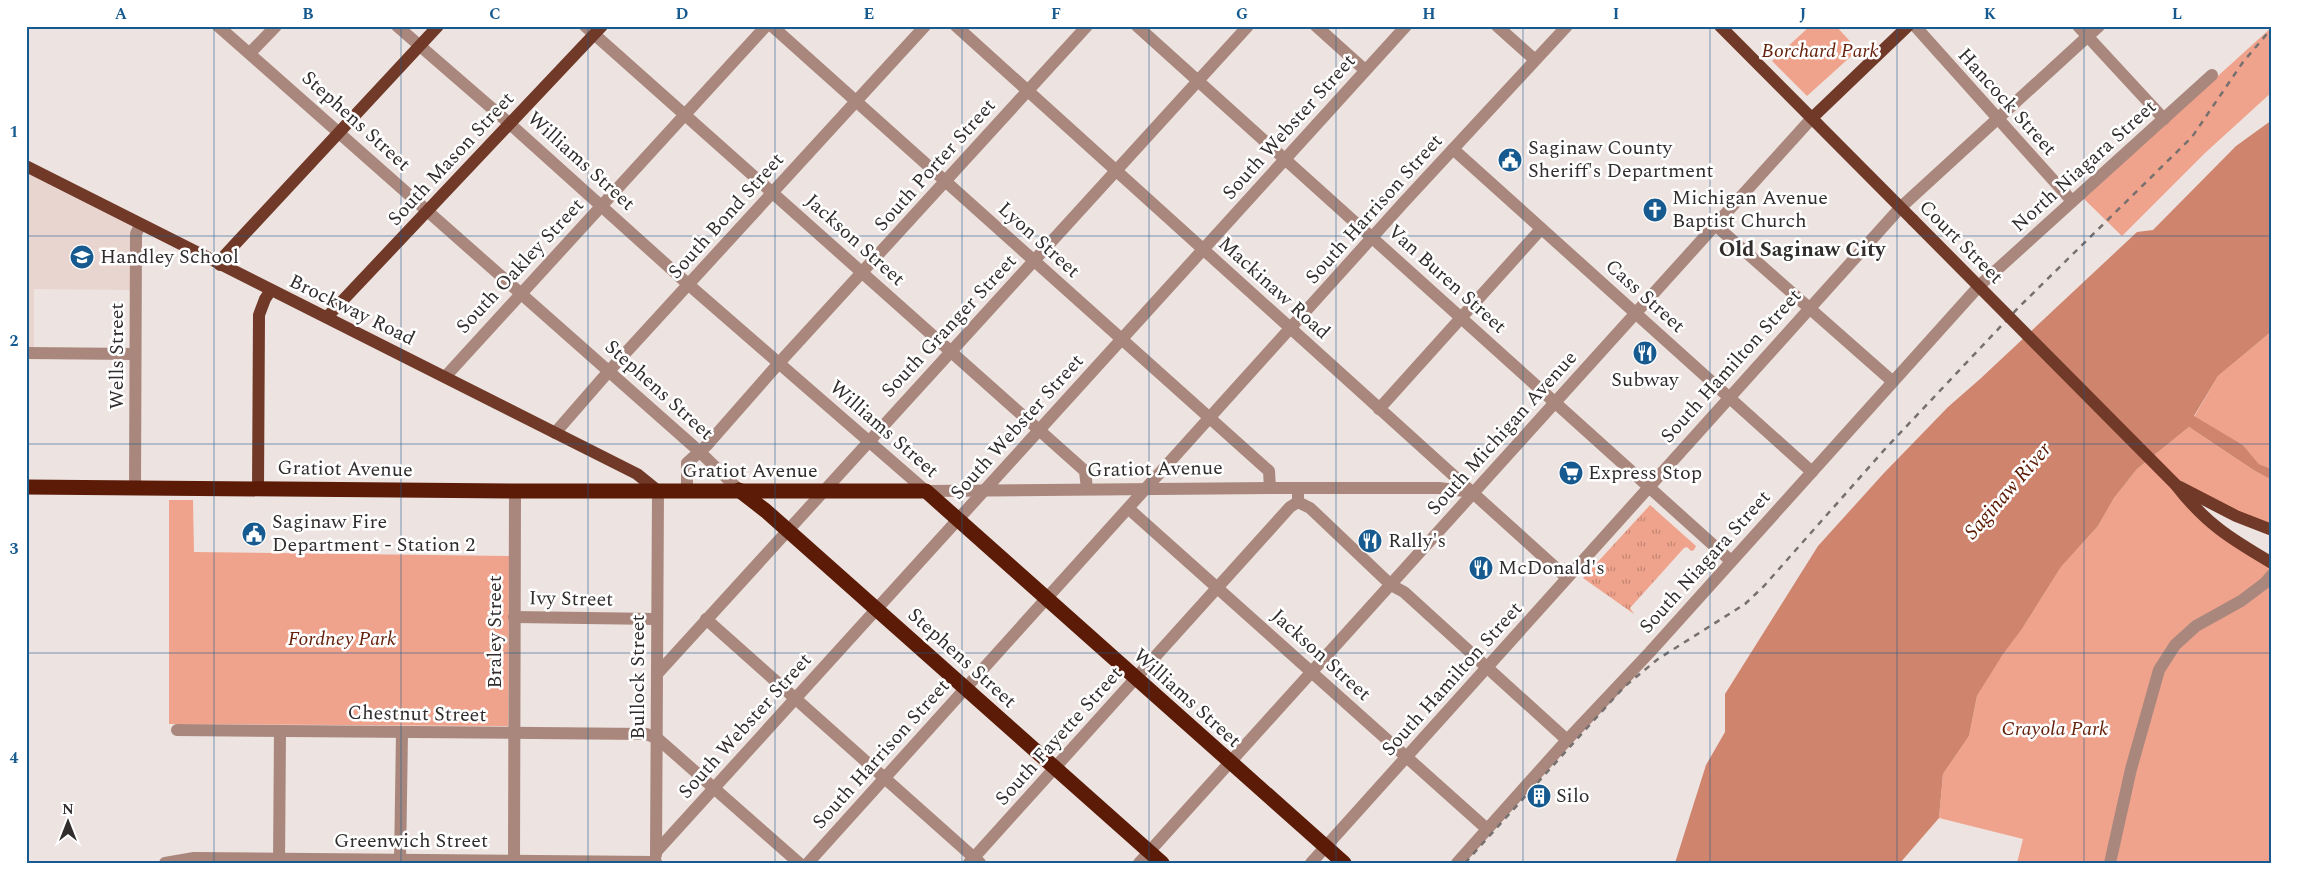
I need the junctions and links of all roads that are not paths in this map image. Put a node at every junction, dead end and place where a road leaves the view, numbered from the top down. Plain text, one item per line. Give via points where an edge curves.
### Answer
1 (218, 26) edge
2 (276, 26) edge
3 (398, 26) edge
4 (438, 26) edge
5 (766, 26) edge
6 (772, 26) edge
7 (925, 26) edge
8 (956, 26) edge
9 (1087, 26) edge
10 (1137, 26) edge
11 (1248, 26) edge
12 (1316, 26) edge
13 (1406, 26) edge
14 (1497, 26) edge
15 (1567, 26) edge
16 (1908, 26) edge
17 (1914, 26) edge
18 (2078, 26) edge
19 (2099, 26) edge
20 (1722, 27) edge
21 (594, 29) edge
22 (2088, 37) junction
23 (420, 46) junction
24 (250, 53) junction
25 (1534, 60) junction
26 (1365, 70) junction
27 (2212, 75) dead end
28 (1198, 81) junction
29 (1028, 91) junction
30 (856, 102) junction
31 (684, 113) junction
32 (1812, 118) junction
33 (1997, 119) junction
34 (2164, 119) junction
35 (510, 124) junction
36 (339, 133) junction
37 (1453, 149) junction
38 (1285, 159) junction
39 (26, 166) edge
40 (1115, 170) junction
41 (945, 182) junction
42 (773, 192) junction
43 (2072, 201) junction
44 (600, 206) junction
45 (1900, 208) junction
46 (428, 212) junction
47 (1714, 224) junction
48 (140, 225) junction
49 (1541, 229) junction
50 (1373, 237) junction
51 (1203, 249) junction
52 (1034, 260) junction
53 (220, 264) junction
54 (863, 272) junction
55 (689, 285) junction
56 (1980, 285) joint
57 (271, 290) junction
58 (520, 293) junction
59 (1809, 308) junction
60 (1635, 312) junction
61 (327, 317) junction
62 (1461, 318) junction
63 (1292, 329) junction
64 (1122, 339) junction
65 (951, 351) junction
66 (26, 353) edge
67 (135, 354) junction
68 (778, 363) junction
69 (608, 372) junction
70 (445, 377) junction
71 (1892, 381) junction
72 (1730, 397) junction
73 (1556, 403) junction
74 (1379, 409) junction
75 (1210, 418) junction
76 (1040, 431) junction
77 (555, 433) junction
78 (868, 442) junction
79 (700, 452) junction
80 (1812, 472) junction
81 (2176, 485) junction
82 (1648, 486) junction
83 (26, 487) edge
84 (135, 487) junction
85 (258, 488) junction
86 (1270, 488) junction
87 (1298, 488) junction
88 (1087, 489) junction
89 (1146, 489) junction
90 (739, 490) junction
91 (985, 490) junction
92 (515, 491) junction
93 (658, 491) junction
94 (687, 491) junction
95 (825, 491) junction
96 (926, 491) junction
97 (1474, 492) junction
98 (1298, 502) junction
99 (1129, 509) junction
100 (958, 521) junction
101 (2272, 530) edge
102 (788, 531) junction
103 (1732, 561) junction
104 (2272, 563) edge
105 (2272, 575) edge
106 (1567, 578) junction
107 (1391, 585) junction
108 (1218, 588) junction
109 (1047, 600) junction
110 (877, 610) junction
111 (514, 617) junction
112 (657, 619) junction
113 (706, 619) junction
114 (1488, 668) junction
115 (1312, 672) junction
116 (658, 673) junction
117 (1136, 679) junction
118 (966, 689) junction
119 (796, 698) junction
120 (177, 730) dead end
121 (280, 731) junction
122 (402, 732) junction
123 (513, 734) junction
124 (657, 738) junction
125 (1567, 740) junction
126 (1406, 758) junction
127 (1229, 761) junction
128 (1056, 768) junction
129 (884, 778) junction
130 (714, 788) junction
131 (1487, 829) junction
132 (1326, 847) junction
133 (1149, 851) junction
134 (656, 859) edge
135 (279, 861) edge
136 (400, 861) edge
137 (974, 861) edge
138 (514, 862) edge
139 (166, 863) edge
140 (799, 863) edge
141 (808, 863) edge
142 (1139, 863) edge
143 (1162, 863) edge
144 (1311, 863) edge
145 (1344, 863) edge
146 (1457, 863) edge
147 (2110, 863) edge

1 - 24 street, Stephens Street
2 - 24 street
3 - 23 street, Williams Street
4 - 23 main road
5 - 31 street, South Oakley Street
6 - 30 street, Lyon Street
7 - 30 street, South Bond Street
8 - 29 street, Mackinaw Road
9 - 29 street, South Porter Street
10 - 28 street, Van Buren Street
11 - 28 street, South Granger Street
12 - 26 street
13 - 26 street, South Webster Street
14 - 25 street
15 - 25 street, South Harrison Street
16 - 32 main road
17 - 33 street, Hancock Street
18 - 22 street
19 - 22 street, South Hamilton Street
20 - 32 main road, Court Street
21 - 31 street, Jackson Street
21 - 35 main road, South Mason Street
22 - 33 street, South Hamilton Street
22 - 34 street
23 - 35 street, Williams Street
23 - 36 main road
24 - 36 street, Stephens Street
25 - 37 street, South Harrison Street
26 - 38 street, South Webster Street
27 - 34 street, North Niagara Street
28 - 38 street, Van Buren Street
28 - 40 street, South Granger Street
29 - 40 street, Mackinaw Road
29 - 41 street, South Porter Street
30 - 41 street, Lyon Street
30 - 42 street, South Bond Street
31 - 42 street, Jackson Street
31 - 44 street, South Oakley Street
32 - 45 main road, Court Street
32 - 47 street, South Michigan Avenue
33 - 43 street, Hancock Street
33 - 45 street, South Hamilton Street
34 - 43 street, North Niagara Street
35 - 44 street, Williams Street
35 - 46 main road, South Mason Street
36 - 46 street, Stephens Street
36 - 53 main road
37 - 49 street, Cass Street
37 - 50 street, South Harrison Street
38 - 50 street, Van Buren Street
38 - 51 street, South Webster Street
39 - 48 main road, Brockway Road
40 - 51 street, Mackinaw Road
40 - 52 street, South Granger Street
41 - 52 street, Lyon Street
41 - 54 street, South Porter Street
42 - 54 street, Jackson Street
42 - 55 street, South Bond Street
43 - 56 street, North Niagara Street
44 - 55 street, Williams Street
44 - 58 street, South Oakley Street
45 - 59 street, South Hamilton Street
45 - 81 main road, Court Street, bridge
46 - 58 street, Stephens Street
46 - 61 main road, South Mason Street
47 - 59 street
47 - 60 street, South Michigan Avenue
48 - 53 main road, Brockway Road
48 - 67 street, Wells Street via 136,234
49 - 60 street, Cass Street
49 - 62 street
50 - 62 street, Van Buren Street
50 - 63 street, South Harrison Street
51 - 63 street, Mackinaw Road
51 - 64 street, South Webster Street
52 - 64 street, Lyon Street
52 - 65 street, South Granger Street
53 - 57 main road, Brockway Road
54 - 65 street, Jackson Street
54 - 68 street, South Porter Street
55 - 68 street, Williams Street
55 - 69 street, South Bond Street
56 - 71 street, South Niagara Street
57 - 61 main road, Brockway Road
57 - 85 main road via 260,315
58 - 69 street, Stephens Street
58 - 70 street, South Oakley Street
59 - 71 street
59 - 72 street, South Hamilton Street
60 - 72 street, Cass Street
60 - 73 street, South Michigan Avenue
61 - 70 main road, Brockway Road
62 - 73 street, Van Buren Street
62 - 74 street
63 - 74 street, Mackinaw Road
63 - 75 street, South Harrison Street
64 - 75 street, Lyon Street
64 - 76 street, South Webster Street
65 - 76 street, Jackson Street
65 - 78 street, South Granger Street
66 - 67 street
67 - 84 street, Wells Street
68 - 78 street, Williams Street
68 - 79 street, South Porter Street
69 - 77 street, South Bond Street
69 - 79 street, Stephens Street
70 - 77 main road, Brockway Road
71 - 80 street, South Niagara Street
72 - 80 street, Cass Street
72 - 82 street, South Hamilton Street
73 - 82 street, Van Buren Street
73 - 97 street, South Michigan Avenue
74 - 97 street, Mackinaw Road
75 - 86 street, Lyon Street via 1268,471
75 - 89 street, South Harrison Street
76 - 88 street, Jackson Street via 1085,471
76 - 91 street, South Webster Street
77 - 93 main road, Brockway Road via 637,474
78 - 95 street, South Granger Street
78 - 96 street, Williams Street
79 - 90 street, Stephens Street
79 - 94 street, South Porter Street via 687,463
80 - 103 street, South Niagara Street
81 - 101 main road via 2236,516
81 - 104 main road via 2206,519 2237,543
82 - 103 street, Van Buren Street
82 - 106 street, South Hamilton Street
83 - 84 highway, Gratiot Avenue
84 - 85 highway, Gratiot Avenue
85 - 92 highway, Gratiot Avenue
86 - 87 street, Gratiot Avenue
86 - 89 street, Gratiot Avenue
87 - 97 street, Gratiot Avenue via 1439,488
87 - 98 street
88 - 89 street, Gratiot Avenue
88 - 91 street, Gratiot Avenue
89 - 99 street, South Harrison Street
90 - 94 highway, Gratiot Avenue
90 - 95 highway, Gratiot Avenue
90 - 102 highway, Stephens Street
91 - 96 street, Gratiot Avenue
91 - 100 street, South Webster Street
92 - 93 highway, Gratiot Avenue
92 - 111 street, Braley Street
93 - 94 highway, Gratiot Avenue
93 - 112 street, Bullock Street
95 - 96 highway, Gratiot Avenue
95 - 102 street, South Granger Street
96 - 100 highway, Williams Street
97 - 106 street, Mackinaw Road
97 - 107 street, South Michigan Avenue
98 - 107 street via 1310,508
98 - 108 street, South Fayette Street
99 - 108 street, Jackson Street
99 - 109 street, South Harrison Street
100 - 109 highway, Williams Street
100 - 110 street, South Webster Street
102 - 110 highway, Stephens Street
102 - 113 street, South Granger Street
103 - 125 street, South Niagara Street
105 - 147 street via 2241,601 2196,626 2176,645 2159,670 2131,769
106 - 114 street, South Hamilton Street
107 - 114 street via 1404,592
107 - 115 street, South Michigan Avenue
108 - 115 street, Jackson Street
108 - 117 street, South Fayette Street
109 - 117 highway, Williams Street
109 - 118 street, South Harrison Street
110 - 118 highway, Stephens Street
110 - 119 street, South Webster Street
111 - 112 street, Ivy Street
111 - 123 street, Braley Street
112 - 116 street, Bullock Street
113 - 116 street, South Granger Street
113 - 119 street
114 - 125 street
114 - 126 street, South Hamilton Street
115 - 126 street, Jackson Street
115 - 127 street, South Michigan Avenue
116 - 124 street, Bullock Street
117 - 127 highway, Williams Street
117 - 128 street, South Fayette Street
118 - 128 highway, Stephens Street
118 - 129 street, South Harrison Street
119 - 129 street
119 - 130 street, South Webster Street
120 - 121 street, Chestnut Street
121 - 122 street, Chestnut Street
121 - 135 street
122 - 123 street, Chestnut Street
122 - 136 street
123 - 124 street, Chestnut Street via 646,734
123 - 138 street, Braley Street
124 - 130 street
124 - 134 street, Bullock Street
125 - 131 street, South Niagara Street
126 - 131 street, Jackson Street
126 - 132 street, South Hamilton Street
127 - 132 highway, Williams Street
127 - 133 street, South Michigan Avenue
128 - 133 highway, Stephens Street
128 - 137 street, South Fayette Street
129 - 137 street
129 - 141 street, South Harrison Street
130 - 134 street, South Webster Street
130 - 140 street
131 - 146 street, South Niagara Street
132 - 144 street, South Hamilton Street
132 - 145 highway, Williams Street
133 - 142 street, South Michigan Avenue
133 - 143 highway, Stephens Street
134 - 138 street, Greenwich Street
135 - 136 street, Greenwich Street
135 - 139 street, Greenwich Street via 194,858
136 - 138 street, Greenwich Street

